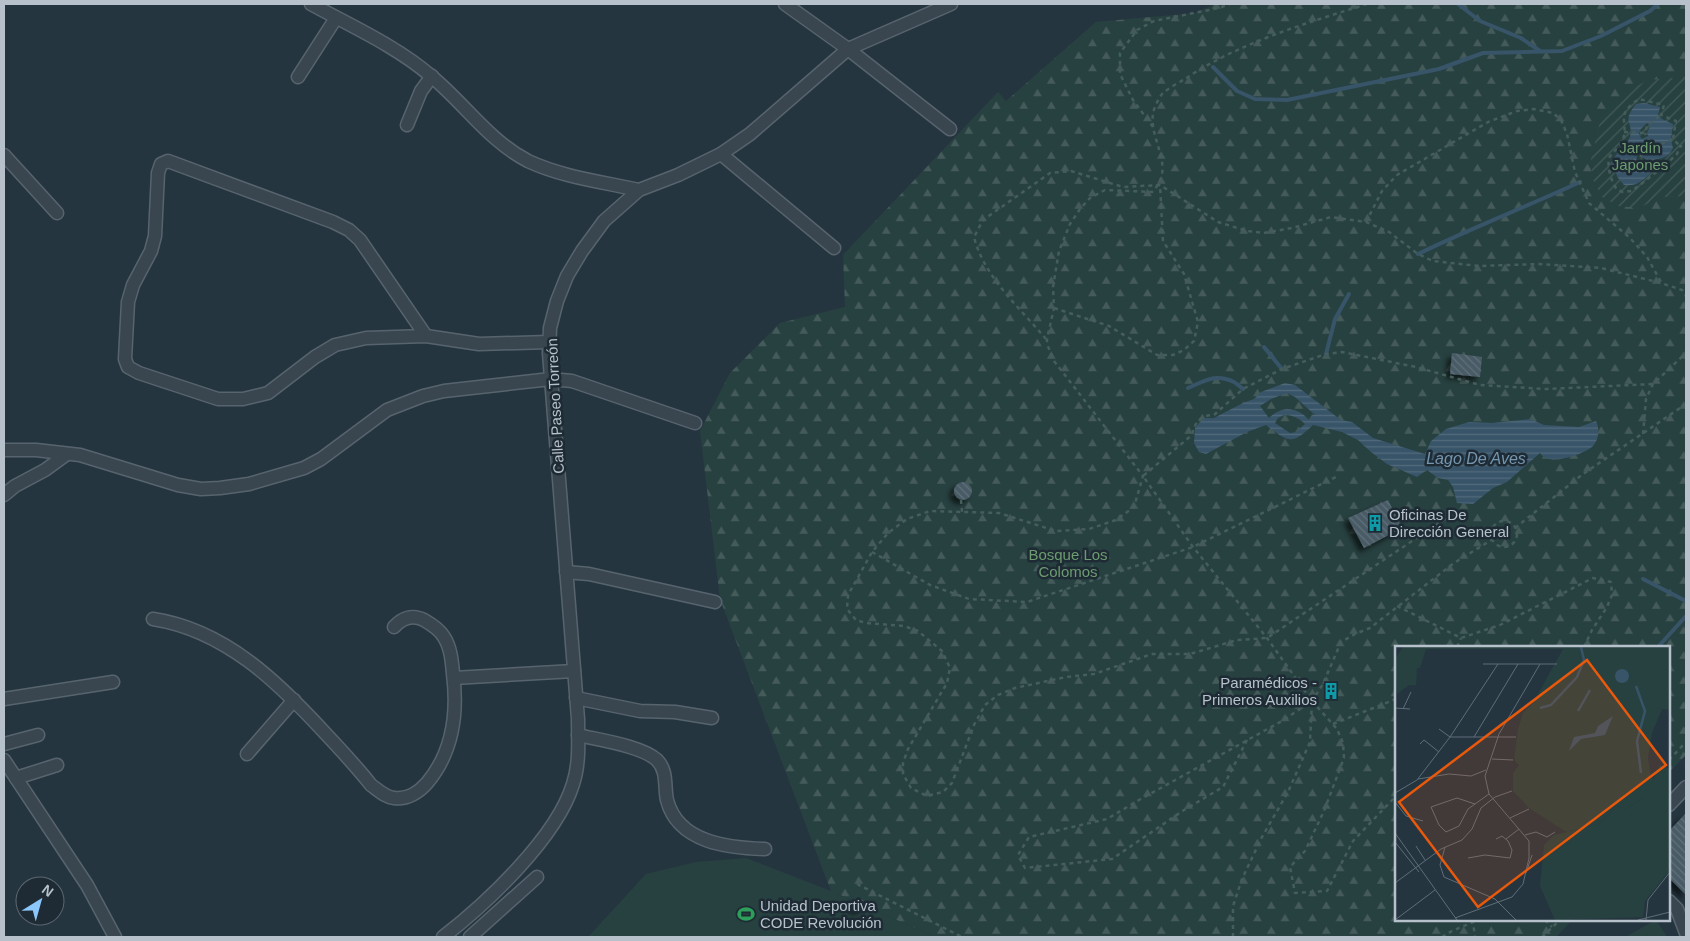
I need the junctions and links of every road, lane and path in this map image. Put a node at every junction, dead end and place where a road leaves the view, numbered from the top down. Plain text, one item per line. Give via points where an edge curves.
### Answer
1 (311, 4) edge
2 (785, 4) edge
3 (951, 4) edge
4 (1230, 4) edge
5 (1367, 4) edge
6 (336, 18) junction
7 (848, 49) junction
8 (432, 76) junction
9 (298, 77) dead end
10 (1661, 116) junction
11 (407, 125) dead end
12 (1154, 128) junction
13 (950, 129) dead end
14 (1624, 132) junction
15 (1644, 134) junction
16 (1672, 139) junction
17 (1680, 146) junction
18 (1654, 147) junction
19 (1686, 147) edge
20 (4, 154) edge
21 (721, 154) junction
22 (1638, 165) junction
23 (1663, 167) junction
24 (1611, 170) junction
25 (1160, 185) junction
26 (639, 190) junction
27 (57, 213) dead end
28 (1366, 222) junction
29 (834, 248) dead end
30 (1661, 283) junction
31 (1686, 296) edge
32 (1054, 308) junction
33 (426, 336) junction
34 (1047, 339) junction
35 (549, 342) junction
36 (1686, 353) edge
37 (551, 379) junction
38 (1653, 384) junction
39 (1686, 404) edge
40 (695, 423) dead end
41 (1643, 434) junction
42 (4, 450) edge
43 (67, 454) junction
44 (1143, 476) junction
45 (1336, 477) dead end
46 (4, 495) edge
47 (961, 500) dead end
48 (962, 512) junction
49 (1454, 513) dead end
50 (1515, 528) junction
51 (1493, 539) junction
52 (1193, 546) junction
53 (872, 552) junction
54 (566, 572) junction
55 (715, 602) dead end
56 (1398, 606) junction
57 (153, 620) dead end
58 (394, 628) dead end
59 (1267, 638) junction
60 (1461, 638) junction
61 (1457, 646) edge
62 (1584, 646) edge
63 (574, 671) junction
64 (454, 678) junction
65 (113, 682) dead end
66 (290, 696) junction
67 (576, 698) junction
68 (4, 699) edge
69 (1395, 699) edge
70 (1312, 701) junction
71 (712, 718) dead end
72 (1333, 724) junction
73 (578, 734) junction
74 (38, 735) dead end
75 (1247, 740) junction
76 (1686, 742) edge
77 (4, 744) edge
78 (247, 754) dead end
79 (1670, 759) edge
80 (4, 760) edge
81 (56, 765) dead end
82 (16, 778) junction
83 (1686, 787) edge
84 (1395, 797) edge
85 (1670, 804) edge
86 (765, 849) dead end
87 (537, 876) dead end
88 (857, 884) dead end
89 (1670, 902) edge
90 (1547, 921) edge
91 (1559, 921) edge
92 (1552, 927) junction
93 (1686, 933) edge
94 (115, 937) edge
95 (443, 937) edge
96 (470, 937) edge
97 (962, 937) edge
98 (1233, 937) edge
99 (1442, 937) edge
100 (1474, 937) edge
101 (1542, 937) edge

1 - 6 street
2 - 7 street
3 - 7 street, Calle Paseo Torreón
4 - 12 path via 1154,20 1137,30 1120,53 1120,74 1133,100
5 - 12 path via 1287,30 1204,66 1162,94 1153,112
6 - 8 street via 406,57
6 - 9 street
7 - 13 street
7 - 21 street, Calle Paseo Torreón via 750,134
8 - 11 street via 421,91
8 - 26 street via 482,127 529,161
10 - 14 path via 1664,105 1639,99 1624,113
10 - 15 path via 1648,126
10 - 16 path via 1676,122
12 - 25 path via 1164,167
14 - 15 path
14 - 24 path via 1623,142 1607,164
15 - 18 path
16 - 17 path
16 - 18 path
17 - 19 path
17 - 23 path via 1677,154
18 - 22 path via 1641,156
20 - 27 street
21 - 26 street, Calle Paseo Torreón
21 - 29 street
22 - 23 path
22 - 24 path
23 - 24 path via 1632,191 1622,192 1616,187
25 - 28 path via 1218,222 1246,231 1292,228 1330,217
25 - 32 path via 1152,192 1105,190 1080,208 1059,251 1053,286
25 - 32 path via 1163,241 1184,274 1198,322 1194,341 1173,355 1157,355 1109,326
25 - 34 path via 1123,187 1071,171 1050,173 983,220 974,237 977,251 994,279
26 - 35 street, Calle Paseo Torreón via 604,222 567,276 557,301
28 - 30 path via 1389,232 1433,261 1479,266 1539,264 1601,268
28 - 30 path via 1382,192 1397,175 1488,122 1517,111 1534,109 1553,113 1562,120 1575,172 1589,203 1636,244
30 - 31 path via 1682,290
32 - 34 path
33 - 33 street via 360,240 349,230 168,161 161,164 153,244 128,302 125,359 128,367 218,399 243,399 268,393 335,345 366,338
33 - 35 street via 479,344
34 - 44 path via 1054,361
35 - 37 street, Calle Paseo Torreón
36 - 38 path
37 - 40 street via 572,381
37 - 43 street via 444,391 403,403 370,421 304,468 249,484 201,489
37 - 54 street, Calle Paseo Torreón
38 - 41 path via 1646,399
38 - 44 path via 1546,389 1480,384 1342,352 1326,354 1282,369 1243,389 1214,415 1200,418 1192,435
39 - 41 path
41 - 50 path via 1583,474
42 - 43 street
43 - 46 street
44 - 48 path via 1134,507 1116,520 1089,529 1056,531 998,513
44 - 52 path
45 - 52 path
47 - 48 path
48 - 53 path via 930,512 907,519 888,533
49 - 59 path
50 - 51 path via 1505,521 1497,523 1492,530
50 - 51 path via 1517,536 1510,545 1498,545
51 - 56 path via 1454,563
52 - 53 path via 1027,602 969,599 930,585
52 - 59 path
53 - 59 path via 848,595 847,609 856,620 918,631 942,651 950,668 947,683 903,763 903,774 911,788 927,796 943,792 952,783 974,725 986,705 998,695 1015,688 1094,674 1152,654 1190,654 1238,640
54 - 55 street via 589,574
54 - 63 street, Calle Paseo Torreón
56 - 60 path
56 - 70 path via 1370,628 1341,642
57 - 66 street via 175,623 228,648
58 - 64 street via 400,620 414,617 438,630 448,644
59 - 70 path
60 - 61 path
60 - 62 path via 1500,625 1593,578 1611,582 1612,595 1608,607
63 - 64 street
63 - 67 street, Calle Paseo Torreón
64 - 66 street via 454,723 448,747 432,777 408,798 394,798 371,785
65 - 68 street
66 - 78 street
67 - 71 street via 640,711
67 - 73 street, Calle Paseo Torreón
69 - 72 path
70 - 72 path
70 - 75 path
70 - 98 path via 1310,742 1242,880 1233,906
72 - 84 path via 1343,743 1344,758 1305,851 1290,867 1295,893 1327,891 1353,841
73 - 86 street via 646,753 658,761 665,775 667,801 674,815 700,839 722,845
73 - 95 street, Calle Paseo Torreón via 574,783 556,820 505,882
74 - 77 street
75 - 75 path via 1107,819 1029,837 1018,855 1025,868 1112,859 1223,787
76 - 79 path
80 - 82 street
81 - 82 street
82 - 94 street via 87,885
83 - 85 street
87 - 96 street
88 - 97 path
89 - 93 street via 1677,909
90 - 92 path
91 - 92 path
92 - 101 path
99 - 100 path via 1473,922

